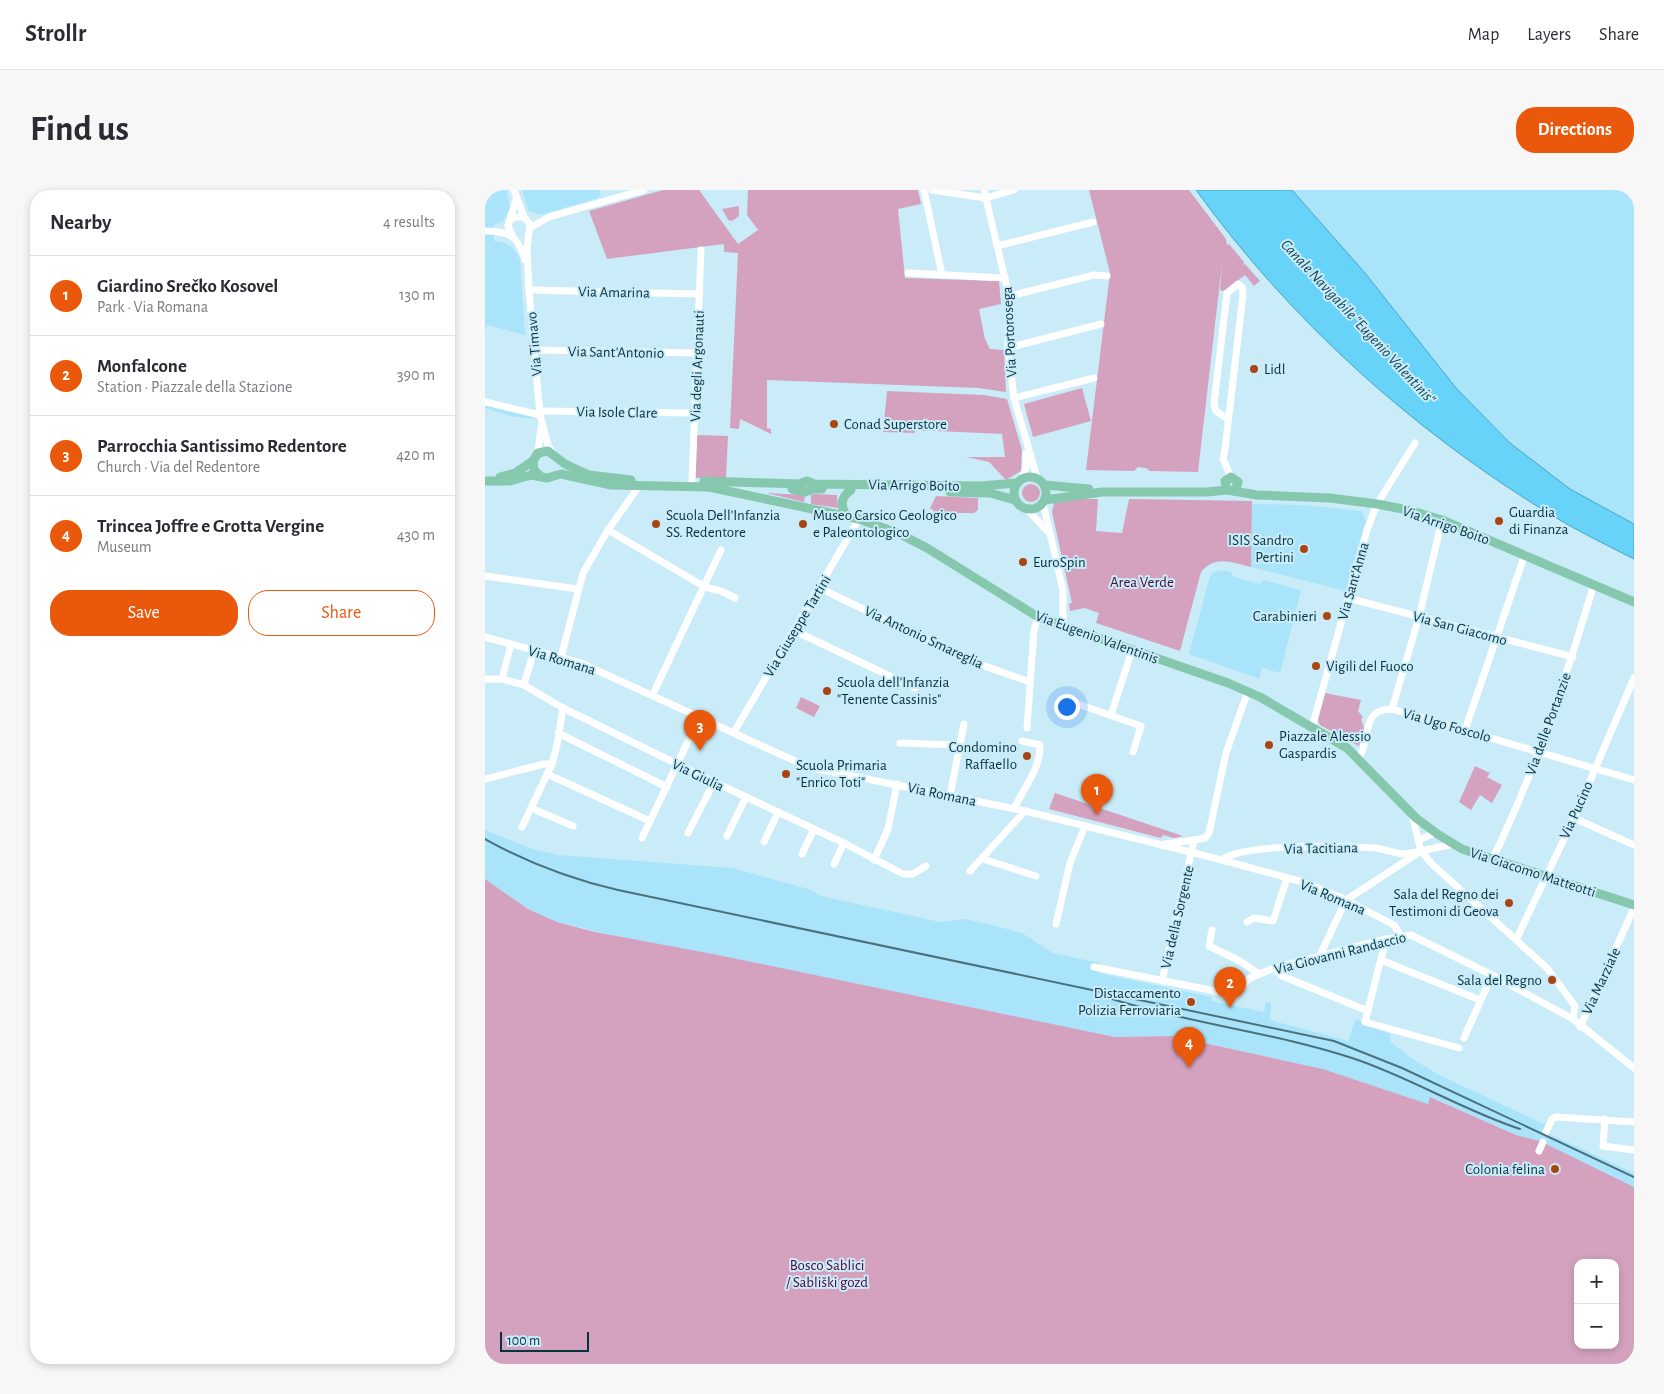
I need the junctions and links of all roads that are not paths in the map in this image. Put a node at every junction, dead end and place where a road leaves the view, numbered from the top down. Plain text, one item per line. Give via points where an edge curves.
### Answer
1 (515, 190) edge
2 (644, 190) edge
3 (924, 190) edge
4 (932, 190) edge
5 (983, 190) edge
6 (1014, 190) edge
7 (986, 198) junction
8 (516, 199) junction
9 (525, 218) junction
10 (543, 220) junction
11 (510, 221) junction
12 (1093, 222) dead end
13 (529, 230) junction
14 (485, 231) edge
15 (494, 231) junction
16 (513, 236) junction
17 (997, 246) junction
18 (701, 250) dead end
19 (528, 272) junction
20 (908, 273) dead end
21 (942, 275) junction
22 (1107, 276) dead end
23 (1005, 278) junction
24 (529, 290) junction
25 (700, 294) junction
26 (1009, 296) junction
27 (1101, 324) dead end
28 (1008, 348) junction
29 (535, 350) junction
30 (696, 353) junction
31 (1095, 378) dead end
32 (1014, 398) junction
33 (485, 402) edge
34 (540, 413) junction
35 (695, 413) junction
36 (1228, 420) junction
37 (542, 424) junction
38 (1415, 443) dead end
39 (1026, 445) junction
40 (538, 453) junction
41 (555, 455) junction
42 (533, 461) junction
43 (554, 475) junction
44 (540, 477) junction
45 (1037, 478) junction
46 (485, 480) edge
47 (692, 481) junction
48 (1019, 481) junction
49 (709, 484) junction
50 (1045, 485) junction
51 (639, 486) junction
52 (1231, 487) junction
53 (807, 488) junction
54 (851, 490) junction
55 (1102, 492) junction
56 (1015, 500) junction
57 (1044, 501) junction
58 (1377, 504) junction
59 (810, 507) junction
60 (1027, 509) junction
61 (846, 515) junction
62 (859, 519) junction
63 (1442, 520) junction
64 (608, 530) junction
65 (1050, 535) junction
66 (721, 550) dead end
67 (1525, 554) junction
68 (485, 576) edge
69 (1594, 584) junction
70 (705, 587) junction
71 (820, 588) junction
72 (578, 589) junction
73 (735, 598) dead end
74 (1348, 598) junction
75 (1634, 602) edge
76 (1038, 617) junction
77 (1419, 617) junction
78 (1063, 626) junction
79 (795, 631) junction
80 (485, 637) edge
81 (1497, 638) junction
82 (511, 644) junction
83 (534, 650) junction
84 (1131, 650) junction
85 (561, 657) junction
86 (1573, 657) junction
87 (1634, 678) edge
88 (485, 679) edge
89 (503, 679) junction
90 (1030, 682) junction
91 (524, 685) junction
92 (915, 688) dead end
93 (1248, 691) junction
94 (653, 694) junction
95 (1078, 704) dead end
96 (563, 708) junction
97 (1392, 709) junction
98 (1111, 715) junction
99 (700, 716) junction
100 (964, 724) dead end
101 (1312, 727) junction
102 (1027, 728) dead end
103 (1465, 730) junction
104 (734, 732) junction
105 (558, 733) junction
106 (1022, 741) dead end
107 (900, 743) dead end
108 (959, 751) junction
109 (1537, 751) junction
110 (1133, 752) dead end
111 (1359, 757) junction
112 (552, 764) junction
113 (678, 765) junction
114 (1594, 768) junction
115 (547, 774) junction
116 (485, 779) edge
117 (1634, 780) edge
118 (714, 782) junction
119 (897, 784) junction
120 (667, 786) junction
121 (951, 795) junction
122 (746, 797) junction
123 (531, 808) junction
124 (1014, 809) junction
125 (1025, 811) junction
126 (779, 812) junction
127 (1412, 814) junction
128 (1573, 818) junction
129 (650, 821) junction
130 (522, 826) dead end
131 (573, 826) dead end
132 (1085, 826) junction
133 (814, 829) junction
134 (688, 833) dead end
135 (1435, 833) junction
136 (727, 836) dead end
137 (642, 838) dead end
138 (1194, 840) junction
139 (1418, 840) junction
140 (764, 842) dead end
141 (845, 842) junction
142 (1155, 844) junction
143 (1454, 844) junction
144 (1634, 845) edge
145 (1432, 848) junction
146 (1421, 851) junction
147 (1192, 852) junction
148 (803, 854) dead end
149 (983, 859) junction
150 (874, 860) junction
151 (1222, 860) junction
152 (1492, 860) junction
153 (834, 864) dead end
154 (926, 866) dead end
155 (970, 871) dead end
156 (1036, 876) dead end
157 (1546, 877) junction
158 (1287, 878) junction
159 (1345, 900) junction
160 (1634, 906) edge
161 (1247, 922) dead end
162 (1056, 924) dead end
163 (1212, 930) dead end
164 (1401, 936) junction
165 (1386, 939) junction
166 (1516, 940) junction
167 (1320, 956) junction
168 (1381, 960) junction
169 (1094, 967) dead end
170 (1274, 968) junction
171 (1259, 974) junction
172 (1492, 975) junction
173 (1162, 981) junction
174 (1480, 1000) junction
175 (1575, 1006) junction
176 (1368, 1011) junction
177 (1587, 1011) junction
178 (1573, 1020) junction
179 (1580, 1027) junction
180 (1464, 1038) dead end
181 (1459, 1048) dead end
182 (1634, 1068) edge
183 (1605, 1120) junction
184 (1634, 1122) edge
185 (1546, 1132) dead end
186 (1543, 1142) dead end
187 (1634, 1150) edge
188 (1539, 1151) dead end

1 - 8 street, Via Timavo
2 - 10 street
3 - 21 street
4 - 7 street
5 - 7 street, Via Portorosega
6 - 7 street
7 - 17 street, Via Portorosega
8 - 9 street, Via Timavo
8 - 11 street, Via Timavo
9 - 10 street
9 - 11 street via 514,217
9 - 13 street, Via Timavo
10 - 13 street
11 - 15 street
11 - 16 street, Via Timavo via 508,230
12 - 17 street
13 - 16 street via 524,236
13 - 19 street, Via Timavo
14 - 15 street
15 - 16 street
16 - 19 street, Via Timavo via 522,249
17 - 23 street, Via Portorosega
18 - 25 street, Via degli Argonauti
19 - 24 street, Via Timavo
20 - 21 street
21 - 23 street
22 - 26 street via 1094,275
23 - 26 street, Via Portorosega
24 - 25 street, Via Amarina
24 - 29 street, Via Timavo
25 - 30 street, Via degli Argonauti
26 - 28 street, Via Portorosega
27 - 28 street
28 - 32 street, Via Portorosega
29 - 30 street, Via Sant'Antonio
29 - 34 street, Via Timavo
30 - 35 street, Via degli Argonauti
31 - 32 street
32 - 39 street, Via Portorosega
33 - 34 street
34 - 35 street, Via Isole Clare
34 - 37 street, Via Timavo
35 - 47 street, Via degli Argonauti
36 - 36 street via 1243,295 1238,284 1227,293 1214,404 1216,411
36 - 52 street via 1223,459
37 - 40 street, Via Timavo
37 - 41 street, Via Timavo
38 - 58 street, Via Sant'Anna
39 - 45 street, Via Portorosega
39 - 48 street, Via Portorosega via 1026,468
40 - 41 main road
40 - 42 main road, Via Timavo
41 - 43 main road via 559,465
41 - 47 main road, Via Eugenio Valentinis via 589,475 604,478
42 - 44 main road via 534,470
42 - 46 main road via 510,475
43 - 44 main road
43 - 51 main road, Via Eugenio Valentinis via 571,474 604,484
44 - 46 main road via 531,475 501,482
45 - 48 main road, Via Arrigo Boito via 1029,476
45 - 50 main road
47 - 49 main road, Via Eugenio Valentinis
48 - 53 main road, Via Arrigo Boito via 980,486
48 - 56 main road via 1014,490
49 - 51 main road, Via Eugenio Valentinis
49 - 53 main road, Via Arrigo Boito
49 - 59 main road, Via Eugenio Valentinis
50 - 55 main road, Via Arrigo Boito
50 - 57 main road
51 - 64 street
52 - 55 main road, Via Arrigo Boito
52 - 58 main road, Via Arrigo Boito via 1257,495
53 - 54 main road, Via Arrigo Boito
53 - 59 main road
54 - 56 main road, Via Arrigo Boito via 990,493
54 - 61 main road via 843,501
55 - 57 main road, Via Arrigo Boito
56 - 60 main road, Via Arrigo Boito
57 - 60 main road, Via Arrigo Boito via 1038,507
57 - 65 street
58 - 63 main road, Via Arrigo Boito
58 - 74 street, Via Sant'Anna
59 - 61 main road, Via Eugenio Valentinis
60 - 65 street
61 - 62 main road, Via Eugenio Valentinis
62 - 71 street, Via Giuseppe Tartini
62 - 76 main road, Via Eugenio Valentinis via 927,548
63 - 67 main road, Via Arrigo Boito
63 - 77 street
64 - 70 street
64 - 72 street via 588,562
65 - 78 street via 1063,590
66 - 70 street
67 - 69 main road, Via Arrigo Boito
67 - 81 street
68 - 72 street
69 - 75 main road, Via Arrigo Boito
69 - 86 street, Via delle Portanzie
70 - 73 street
70 - 94 street
71 - 79 street, Via Giuseppe Tartini
71 - 90 street, Via Antonio Smareglia via 965,659
72 - 85 street
74 - 77 street, Via San Giacomo
74 - 101 street, Via Sant'Anna
76 - 78 main road, Via Eugenio Valentinis
76 - 90 street
77 - 81 street, Via San Giacomo
77 - 97 street
78 - 84 main road, Via Eugenio Valentinis
79 - 92 street
79 - 104 street, Via Giuseppe Tartini
80 - 82 street, Via Romana
81 - 86 street, Via San Giacomo
81 - 103 street
82 - 83 street, Via Romana
82 - 89 street
83 - 85 street, Via Romana
83 - 91 street
84 - 93 main road, Via Eugenio Valentinis
84 - 98 street
85 - 94 street, Via Romana
86 - 109 street, Via delle Portanzie
87 - 114 street, Via Pucino
88 - 89 street, Via Giulia
89 - 91 street, Via Giulia
90 - 102 street
91 - 96 street, Via Giulia
93 - 101 main road, Via Eugenio Valentinis
93 - 138 street via 1226,753 1209,833 1205,838
94 - 99 street, Via Romana
95 - 98 street
96 - 105 street
96 - 113 street, Via Giulia
97 - 103 street, Via Ugo Foscolo
97 - 111 street, Via Ugo Foscolo via 1379,710 1370,718 1366,744
98 - 110 street via 1141,726
99 - 104 street, Via Romana
99 - 113 street
100 - 108 street
101 - 111 main road, Via Eugenio Valentinis
103 - 109 street, Via Ugo Foscolo
104 - 119 street, Via Romana via 808,767
105 - 112 street
105 - 120 street
106 - 124 street via 1040,745 1040,749 1036,765
107 - 108 street via 957,746
108 - 121 street
109 - 114 street, Via Ugo Foscolo
109 - 152 street, Via delle Portanzie via 1522,794
111 - 127 main road, Via Eugenio Valentinis
112 - 115 street
112 - 116 street
113 - 118 street, Via Giulia
113 - 120 street
114 - 117 street, Via Ugo Foscolo
114 - 128 street, Via Pucino
115 - 123 street
115 - 129 street
118 - 122 street, Via Giulia
118 - 134 street
119 - 121 street, Via Romana
119 - 150 street via 888,829
120 - 129 street
121 - 124 street, Via Romana
122 - 126 street, Via Giulia
122 - 136 street
123 - 130 street
123 - 131 street
124 - 125 street, Via Romana
125 - 132 street, Via Romana
125 - 149 street
126 - 133 street, Via Giulia
126 - 140 street
127 - 135 main road, Via Eugenio Valentinis
127 - 139 street
128 - 144 street
128 - 157 street, Via Pucino
129 - 137 street
132 - 142 street, Via Romana
132 - 162 street via 1070,863
133 - 141 street, Via Giulia
133 - 148 street
135 - 139 street
135 - 143 main road, Via Giacomo Matteotti
135 - 145 street
138 - 142 street
138 - 147 street, Via della Sorgente
139 - 146 street
141 - 150 street, Via Giulia
141 - 153 street
142 - 147 street, Via Romana
143 - 145 street
143 - 152 main road, Via Giacomo Matteotti
145 - 146 street
146 - 151 street, Via Tacitiana via 1404,854 1375,848 1298,847 1246,851 1228,855
146 - 159 street
146 - 166 street
147 - 151 street, Via Romana
147 - 173 street, Via della Sorgente
149 - 155 street
149 - 156 street
150 - 154 street, Via Giulia via 909,875
151 - 158 street, Via Romana
152 - 157 main road, Via Giacomo Matteotti
157 - 160 main road, Via Giacomo Matteotti
157 - 166 street, Via Pucino
158 - 159 street, Via Romana via 1318,887
158 - 161 street via 1273,921 1254,918
159 - 164 street, Via Romana via 1394,925
159 - 167 street
160 - 177 street, Via Marziale
163 - 171 street via 1209,946
164 - 165 street, Via Giovanni Randaccio
164 - 172 street, Via Giovanni Randaccio via 1411,935
165 - 167 street, Via Giovanni Randaccio
165 - 168 street
166 - 175 street via 1547,968
167 - 170 street, Via Giovanni Randaccio
168 - 174 street
168 - 176 street
169 - 173 street
170 - 171 street, Via Giovanni Randaccio
170 - 176 street via 1281,976
171 - 173 street, Via Giovanni Randaccio via 1250,978 1235,995
172 - 174 street
172 - 178 street, Via Giovanni Randaccio
174 - 180 street
175 - 177 street
175 - 178 street
176 - 181 street via 1365,1022
177 - 179 street, Via Marziale
178 - 179 street, Via Giovanni Randaccio
179 - 182 street, Via Giovanni Randaccio
183 - 184 street
183 - 185 street via 1556,1118 1552,1119
183 - 187 street via 1603,1146
186 - 188 street

